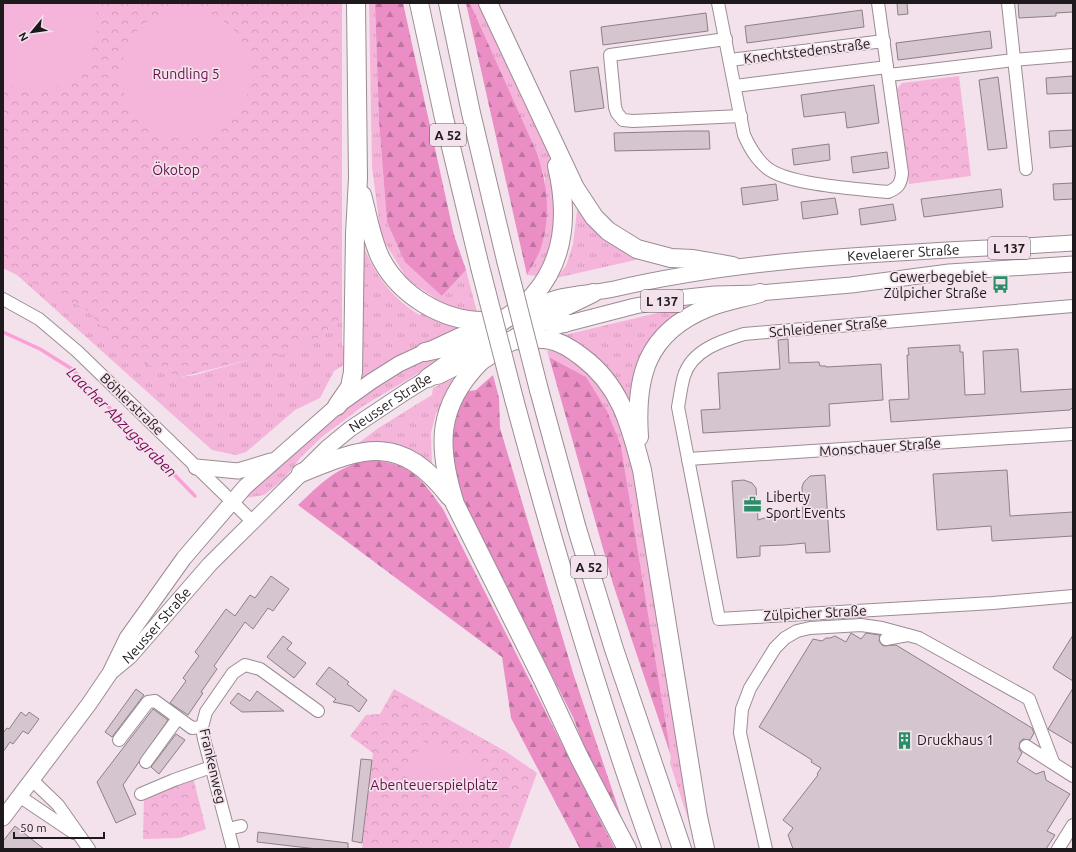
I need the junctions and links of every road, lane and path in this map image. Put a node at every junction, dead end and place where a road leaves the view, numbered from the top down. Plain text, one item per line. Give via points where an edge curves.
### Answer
1 (356, 3) edge
2 (419, 3) edge
3 (448, 3) edge
4 (488, 3) edge
5 (718, 3) edge
6 (878, 3) edge
7 (1008, 3) edge
8 (726, 39) junction
9 (884, 41) junction
10 (1073, 55) edge
11 (730, 60) junction
12 (1014, 60) junction
13 (888, 71) junction
14 (735, 86) junction
15 (741, 116) junction
16 (550, 136) junction
17 (1026, 169) dead end
18 (358, 178) junction
19 (1073, 243) edge
20 (1073, 264) edge
21 (733, 266) junction
22 (593, 293) junction
23 (760, 294) junction
24 (3, 299) edge
25 (1073, 306) edge
26 (506, 318) junction
27 (542, 321) junction
28 (565, 323) junction
29 (511, 341) junction
30 (477, 342) junction
31 (425, 352) junction
32 (428, 378) junction
33 (337, 406) junction
34 (1073, 434) edge
35 (688, 459) junction
36 (273, 461) junction
37 (196, 467) junction
38 (642, 470) junction
39 (301, 473) junction
40 (230, 501) junction
41 (455, 504) junction
42 (252, 522) junction
43 (1073, 596) edge
44 (908, 635) junction
45 (886, 639) dead end
46 (110, 673) junction
47 (318, 711) dead end
48 (178, 718) junction
49 (202, 727) junction
50 (119, 740) dead end
51 (1026, 746) dead end
52 (146, 762) dead end
53 (1053, 762) junction
54 (211, 767) junction
55 (1073, 776) edge
56 (32, 779) junction
57 (141, 794) dead end
58 (19, 796) junction
59 (3, 818) edge
60 (1073, 825) edge
61 (241, 826) dead end
62 (228, 829) junction
63 (82, 838) junction
64 (89, 849) edge
65 (233, 849) edge
66 (627, 849) edge
67 (652, 849) edge
68 (682, 849) edge
69 (705, 849) edge
70 (766, 849) edge
71 (1058, 849) edge

1 - 18 highway
2 - 67 highway, A 52, bridge via 480,267 551,537 584,648
3 - 68 highway, A 52, bridge via 506,260 577,529 614,649
4 - 16 highway
5 - 8 street
6 - 9 street, Knechtstedenstraße
7 - 12 street
8 - 11 street
8 - 15 street, Knechtstedenstraße via 610,55 615,107 623,120 633,121
9 - 11 street, Knechtstedenstraße
9 - 13 street, Knechtstedenstraße
10 - 12 street, Knechtstedenstraße
11 - 14 street
12 - 13 street, Knechtstedenstraße
12 - 17 street
13 - 14 street, Knechtstedenstraße
13 - 15 street via 902,173 901,182 888,192 824,185 768,169 753,154 744,135
14 - 15 street
16 - 21 highway via 584,203 608,231 627,244 653,254
16 - 26 highway via 562,190 562,238 554,262 543,282 529,299
18 - 26 highway via 376,246 391,273 405,290 422,303 456,318 482,321
18 - 33 highway via 354,372 350,387
19 - 21 main road, Kevelaerer Straße / L 137 via 881,253
20 - 23 main road, Kevelaerer Straße / L 137 via 949,272
21 - 22 main road, Neusser Straße / L 137
22 - 26 main road, Neusser Straße / L 137 via 558,298
22 - 27 highway
23 - 28 main road, Neusser Straße / L 137 via 715,294 678,298
23 - 38 highway via 691,315 664,336 652,353 642,374 638,404
24 - 37 street, Böhlerstraße via 39,319 57,334 101,373
25 - 35 street, Schleidener Straße via 744,334 716,343 696,356 684,375 678,407
26 - 27 highway
26 - 30 highway
26 - 31 main road, Neusser Straße / L 137
27 - 28 highway
27 - 29 highway
28 - 29 main road, Neusser Straße / L 137
29 - 30 highway
29 - 32 main road, Neusser Straße / L 137 via 439,376
29 - 38 highway via 550,340 574,351 595,366 611,385 622,406
29 - 41 highway via 473,368 457,390 449,407 443,432 443,454 446,477
30 - 31 highway
30 - 32 highway
31 - 33 main road, Neusser Straße / L 137 via 399,364
32 - 39 main road, Neusser Straße / L 137 via 350,429
33 - 36 main road, Neusser Straße / L 137
34 - 35 street, Monschauer Straße
35 - 43 street, Zülpicher Straße via 719,619
36 - 37 main road via 238,471
36 - 40 main road, Neusser Straße / L 137
37 - 40 street, Böhlerstraße
38 - 69 highway
39 - 41 highway via 359,452 392,452 409,458 425,469
39 - 42 main road, Neusser Straße / L 137
40 - 42 street, Böhlerstraße
40 - 46 main road, Neusser Straße / L 137 via 184,558 131,632
41 - 66 highway
42 - 46 main road, Neusser Straße / L 137 via 185,591 130,656
44 - 45 street
44 - 53 street via 919,638 1030,698
44 - 70 street via 860,625 810,628 791,634 775,648 750,688 742,709 740,733
46 - 56 main road, Neusser Straße / L 137
47 - 49 street, Frankenweg via 260,669 245,665 233,673 206,712
48 - 49 street via 192,728
48 - 50 street via 155,701 148,702
48 - 52 street
49 - 54 street, Frankenweg
51 - 53 street
53 - 55 street
54 - 57 street
54 - 62 street, Frankenweg
56 - 58 main road, Neusser Straße / L 137
56 - 63 street via 58,805
58 - 59 main road, Neusser Straße / L 137
58 - 63 street
60 - 71 street
61 - 62 street
62 - 65 street, Frankenweg
63 - 64 street

